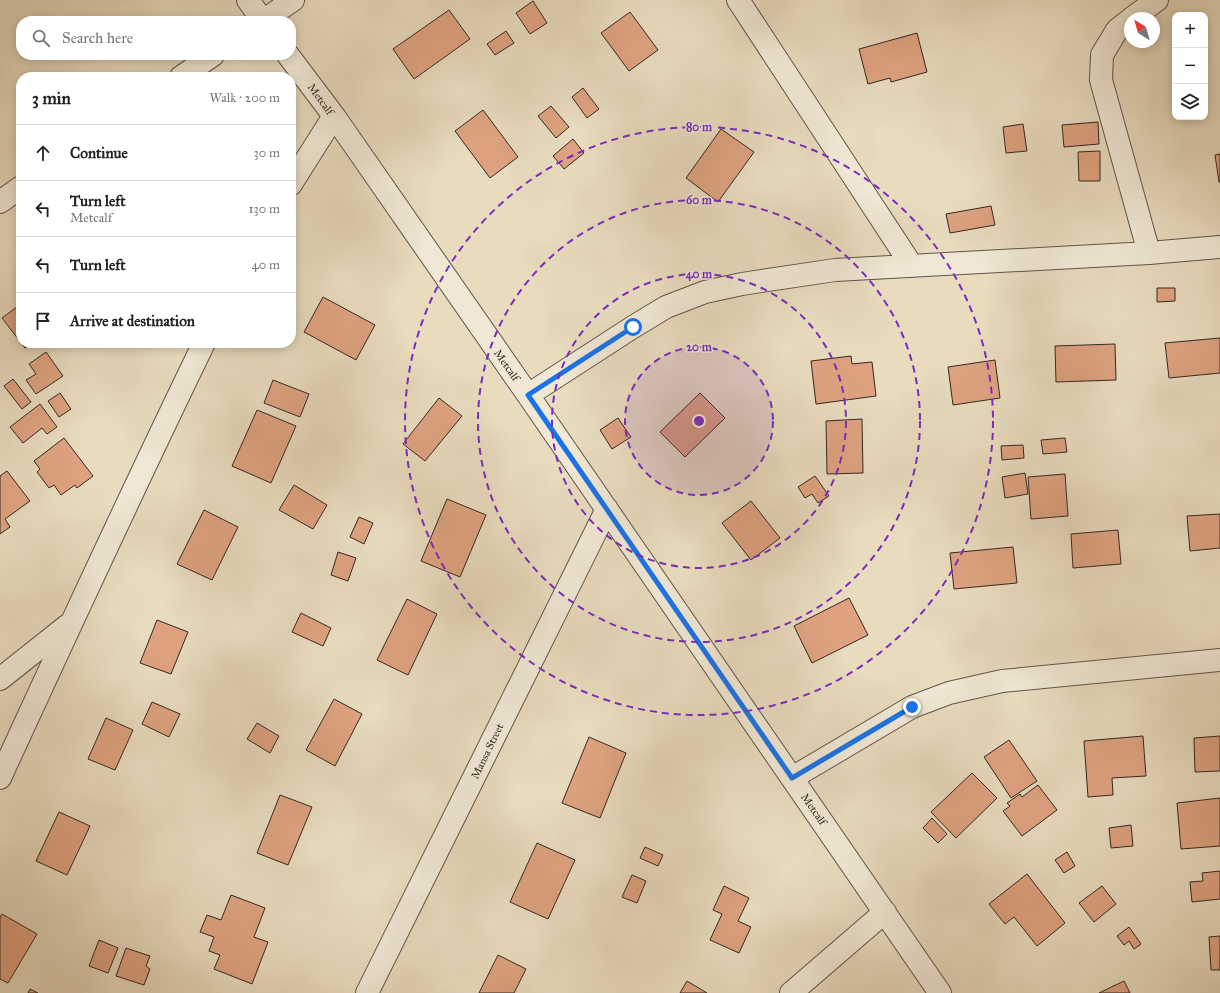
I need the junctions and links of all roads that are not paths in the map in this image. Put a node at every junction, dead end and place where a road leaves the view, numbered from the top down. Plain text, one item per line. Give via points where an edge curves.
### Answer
1 (248, 0) edge
2 (293, 0) edge
3 (738, 0) edge
4 (1156, 0) edge
5 (1140, 12) edge
6 (259, 16) edge
7 (270, 16) edge
8 (1124, 24) edge
9 (206, 60) edge
10 (292, 60) edge
11 (188, 72) edge
12 (334, 116) junction
13 (296, 176) edge
14 (16, 191) edge
15 (0, 202) edge
16 (1220, 247) edge
17 (1149, 253) junction
18 (912, 266) junction
19 (202, 348) edge
20 (528, 395) junction
21 (607, 509) junction
22 (71, 623) junction
23 (1220, 660) edge
24 (0, 679) edge
25 (0, 778) edge
26 (792, 778) junction
27 (885, 912) junction
28 (367, 993) edge
29 (791, 993) edge
30 (940, 993) edge

1 - 6 street
2 - 7 street
3 - 18 street
4 - 5 street
8 - 17 street via 1117,30 1102,55 1101,80
9 - 11 street
10 - 12 street, Metcalf
12 - 13 street
12 - 20 street, Metcalf
14 - 15 street
16 - 17 street
17 - 18 street
18 - 20 street via 835,270 705,292 666,307
19 - 22 street
20 - 21 street, Metcalf
21 - 26 street, Metcalf
21 - 28 street, Mansa Street
22 - 24 street
22 - 25 street
23 - 26 street via 1002,681 949,693 912,707
26 - 27 street, Metcalf
27 - 29 street
27 - 30 street, Metcalf

